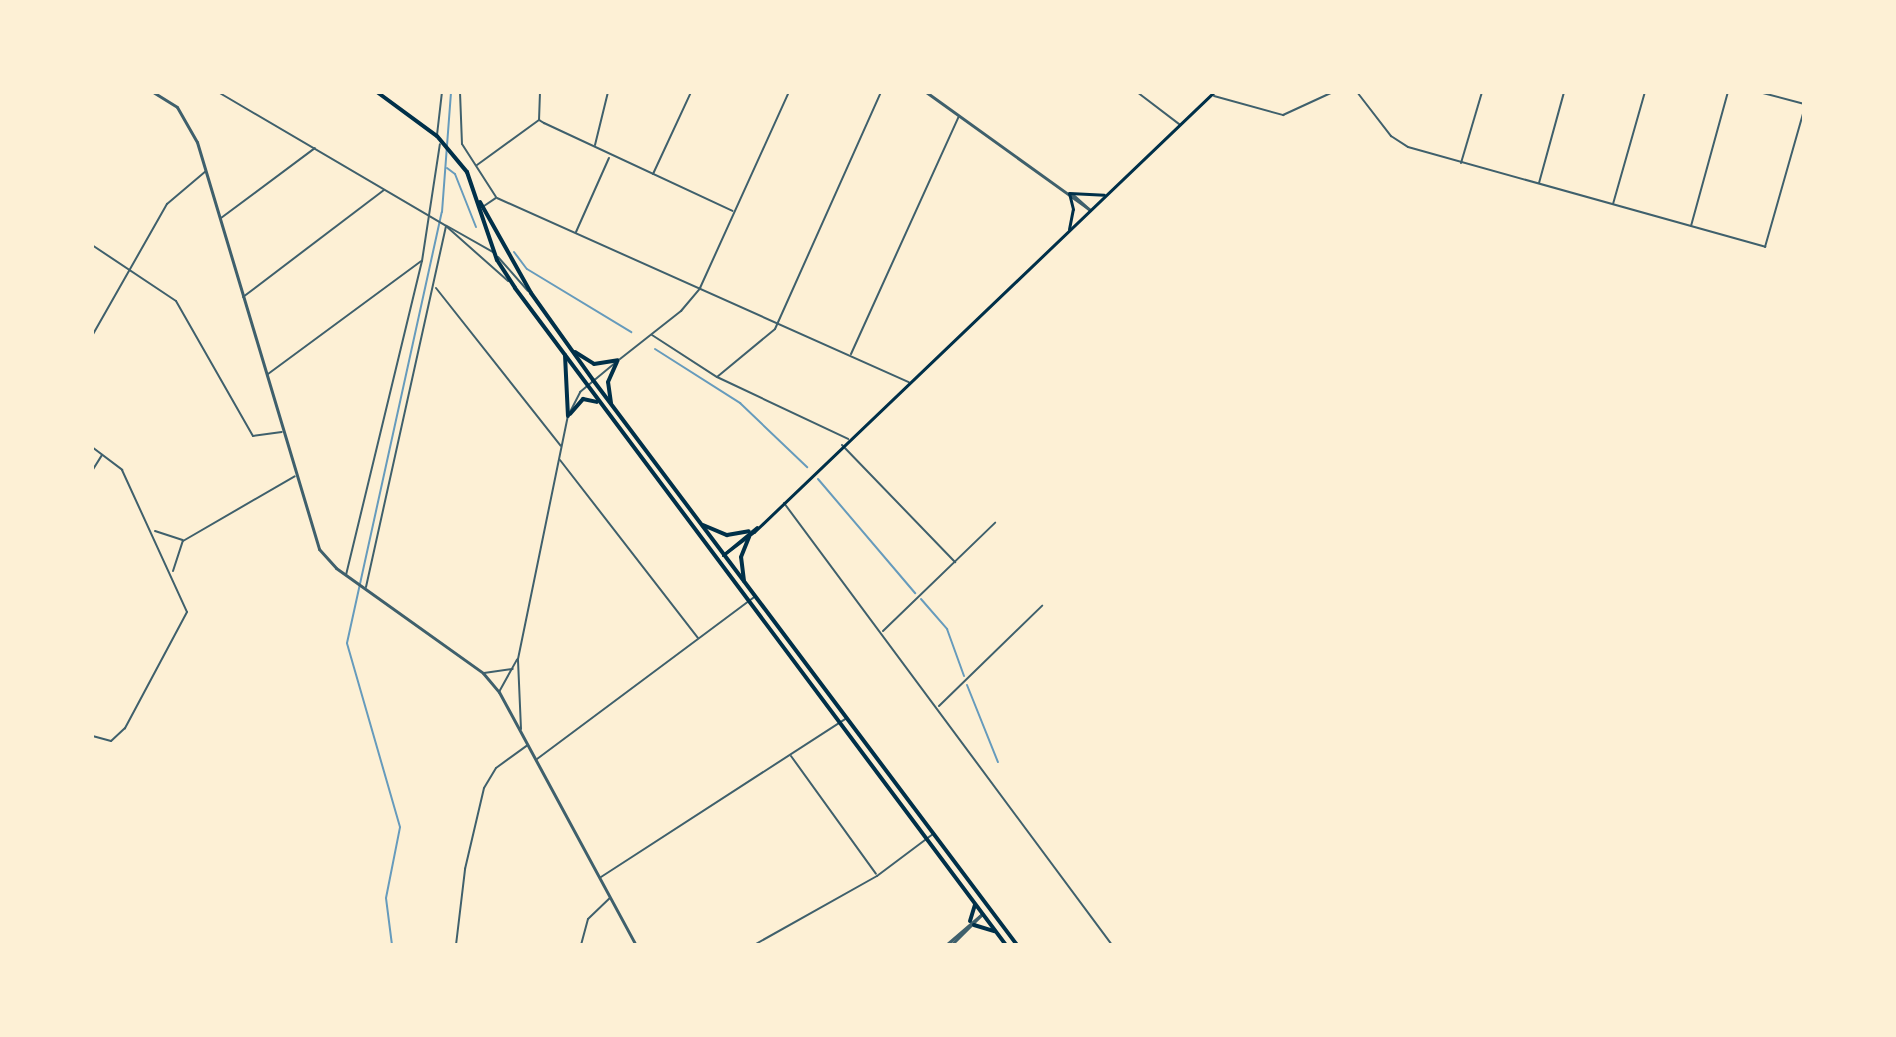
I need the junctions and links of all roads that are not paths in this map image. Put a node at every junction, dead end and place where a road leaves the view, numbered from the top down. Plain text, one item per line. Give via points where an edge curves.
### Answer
1 (153, 92) edge
2 (218, 92) edge
3 (377, 92) edge
4 (442, 92) edge
5 (460, 92) edge
6 (540, 92) edge
7 (608, 92) edge
8 (691, 92) edge
9 (789, 92) edge
10 (881, 92) edge
11 (926, 92) edge
12 (1137, 92) edge
13 (1333, 92) edge
14 (1357, 92) edge
15 (1482, 92) edge
16 (1564, 92) edge
17 (1645, 92) edge
18 (1728, 92) edge
19 (1759, 92) edge
20 (1212, 93) edge
21 (1804, 104) edge
22 (1804, 110) edge
23 (959, 115) junction
24 (539, 120) junction
25 (1180, 125) junction
26 (439, 138) junction
27 (595, 145) junction
28 (315, 148) junction
29 (610, 157) junction
30 (1461, 163) junction
31 (476, 166) junction
32 (207, 170) junction
33 (653, 174) junction
34 (1539, 184) junction
35 (385, 189) junction
36 (475, 193) junction
37 (1069, 193) junction
38 (1107, 194) junction
39 (497, 198) junction
40 (1613, 205) junction
41 (482, 207) junction
42 (1090, 210) junction
43 (734, 212) junction
44 (432, 218) junction
45 (220, 219) junction
46 (445, 225) junction
47 (1691, 226) junction
48 (1069, 231) junction
49 (576, 232) junction
50 (92, 245) edge
51 (494, 253) junction
52 (422, 261) junction
53 (130, 268) junction
54 (434, 286) junction
55 (515, 288) junction
56 (700, 288) junction
57 (531, 293) junction
58 (243, 297) junction
59 (778, 323) junction
60 (652, 335) junction
61 (92, 336) edge
62 (573, 351) junction
63 (564, 353) junction
64 (850, 356) junction
65 (618, 360) junction
66 (265, 376) junction
67 (717, 377) junction
68 (593, 380) junction
69 (910, 382) junction
70 (587, 384) junction
71 (600, 404) junction
72 (612, 405) junction
73 (568, 416) junction
74 (282, 432) junction
75 (848, 439) junction
76 (842, 445) junction
77 (562, 446) junction
78 (92, 447) edge
79 (103, 454) junction
80 (559, 459) junction
81 (92, 471) edge
82 (296, 476) junction
83 (783, 502) junction
84 (701, 523) junction
85 (995, 523) dead end
86 (154, 530) junction
87 (749, 534) junction
88 (183, 541) junction
89 (710, 549) junction
90 (723, 555) junction
91 (955, 562) junction
92 (725, 570) junction
93 (173, 573) junction
94 (346, 576) junction
95 (745, 584) junction
96 (365, 589) junction
97 (755, 597) junction
98 (748, 602) junction
99 (1042, 606) dead end
100 (882, 632) junction
101 (698, 639) junction
102 (518, 659) junction
103 (513, 669) junction
104 (483, 673) junction
105 (499, 692) junction
106 (938, 707) junction
107 (845, 719) junction
108 (521, 729) junction
109 (92, 736) edge
110 (529, 744) junction
111 (790, 755) junction
112 (537, 759) junction
113 (934, 833) junction
114 (928, 838) junction
115 (877, 876) junction
116 (601, 877) junction
117 (982, 896) junction
118 (610, 897) junction
119 (975, 904) junction
120 (982, 914) junction
121 (998, 918) junction
122 (972, 923) junction
123 (996, 932) junction
124 (456, 945) edge
125 (581, 945) edge
126 (636, 945) edge
127 (754, 945) edge
128 (949, 945) edge
129 (1006, 945) edge
130 (1017, 945) edge
131 (1112, 945) edge

1 - 32 street via 182,112
2 - 28 street
3 - 26 highway
4 - 26 street
5 - 31 street via 459,136
6 - 24 street
7 - 27 street
8 - 33 street
9 - 43 street
10 - 59 street
11 - 23 street
12 - 25 street
13 - 20 street via 1283,115
14 - 30 street via 1396,140
15 - 30 street
16 - 34 street
17 - 40 street
18 - 47 street
19 - 21 street
20 - 25 main road
22 - 47 street via 1765,247
23 - 37 street
23 - 64 street
24 - 27 street
24 - 31 street
25 - 38 main road
26 - 36 highway
26 - 44 street
27 - 29 street
28 - 35 street
28 - 45 street
29 - 33 street
29 - 49 street
30 - 34 street
31 - 39 street
32 - 45 street
32 - 53 street via 173,198
33 - 43 street
34 - 40 street
35 - 44 street
35 - 58 street
36 - 41 highway
36 - 51 highway
37 - 38 main road
37 - 42 street
37 - 48 main road
38 - 42 main road
39 - 41 street
39 - 49 street
40 - 47 street
41 - 57 highway
42 - 48 main road
43 - 56 street
44 - 46 street
44 - 52 street
45 - 58 street
46 - 51 street
46 - 54 street
46 - 55 street
48 - 69 main road
49 - 56 street
50 - 53 street
51 - 55 highway
51 - 57 street
52 - 66 street
52 - 94 street
53 - 61 street
53 - 74 street via 176,301 253,436
54 - 77 street via 540,426
54 - 96 street
55 - 63 highway
56 - 59 street
56 - 60 street
57 - 62 highway
58 - 66 street
59 - 64 street
59 - 67 street
60 - 65 street
60 - 67 street
62 - 65 highway via 594,364
62 - 68 highway
63 - 70 highway
63 - 73 highway
64 - 69 street
65 - 68 street
65 - 72 highway via 608,382
66 - 74 street
67 - 75 street
68 - 70 street
68 - 72 highway
69 - 75 main road
70 - 71 highway
70 - 73 street
71 - 73 highway via 583,399
71 - 89 highway
72 - 84 highway
73 - 77 street
74 - 82 street
75 - 76 main road
76 - 83 main road
76 - 91 street
77 - 80 street
78 - 79 street
79 - 81 street
79 - 86 street via 119,465
80 - 101 street
80 - 102 street
82 - 88 street
82 - 94 street via 319,549
83 - 87 main road
83 - 100 street
84 - 87 highway via 727,535
84 - 90 highway
85 - 91 street
86 - 88 street
86 - 93 street
87 - 90 main road
87 - 95 highway via 741,557
88 - 93 street
89 - 90 highway
89 - 92 highway
90 - 92 highway
90 - 95 highway
91 - 100 street
92 - 98 highway
93 - 109 street via 186,606 183,626 125,728 111,741
94 - 96 street
95 - 97 highway
96 - 104 street
97 - 98 street
97 - 107 highway
98 - 101 street
98 - 107 highway
99 - 106 street
100 - 106 street
101 - 112 street
102 - 103 street
102 - 108 street
103 - 104 street
103 - 105 street
104 - 105 street
105 - 108 street
106 - 131 street
107 - 111 street
107 - 113 highway
107 - 114 highway
108 - 110 street
110 - 112 street
110 - 124 street via 496,768 484,788 465,869
111 - 115 street
111 - 116 street
112 - 116 street
113 - 114 street
113 - 117 highway
114 - 115 street
114 - 119 highway
115 - 127 street
116 - 118 street
117 - 120 highway
117 - 121 highway
118 - 125 street via 588,919
118 - 126 street
119 - 120 highway
119 - 122 highway
120 - 121 highway
120 - 122 street
120 - 123 highway
121 - 130 highway
122 - 123 highway
122 - 128 street
123 - 129 highway

